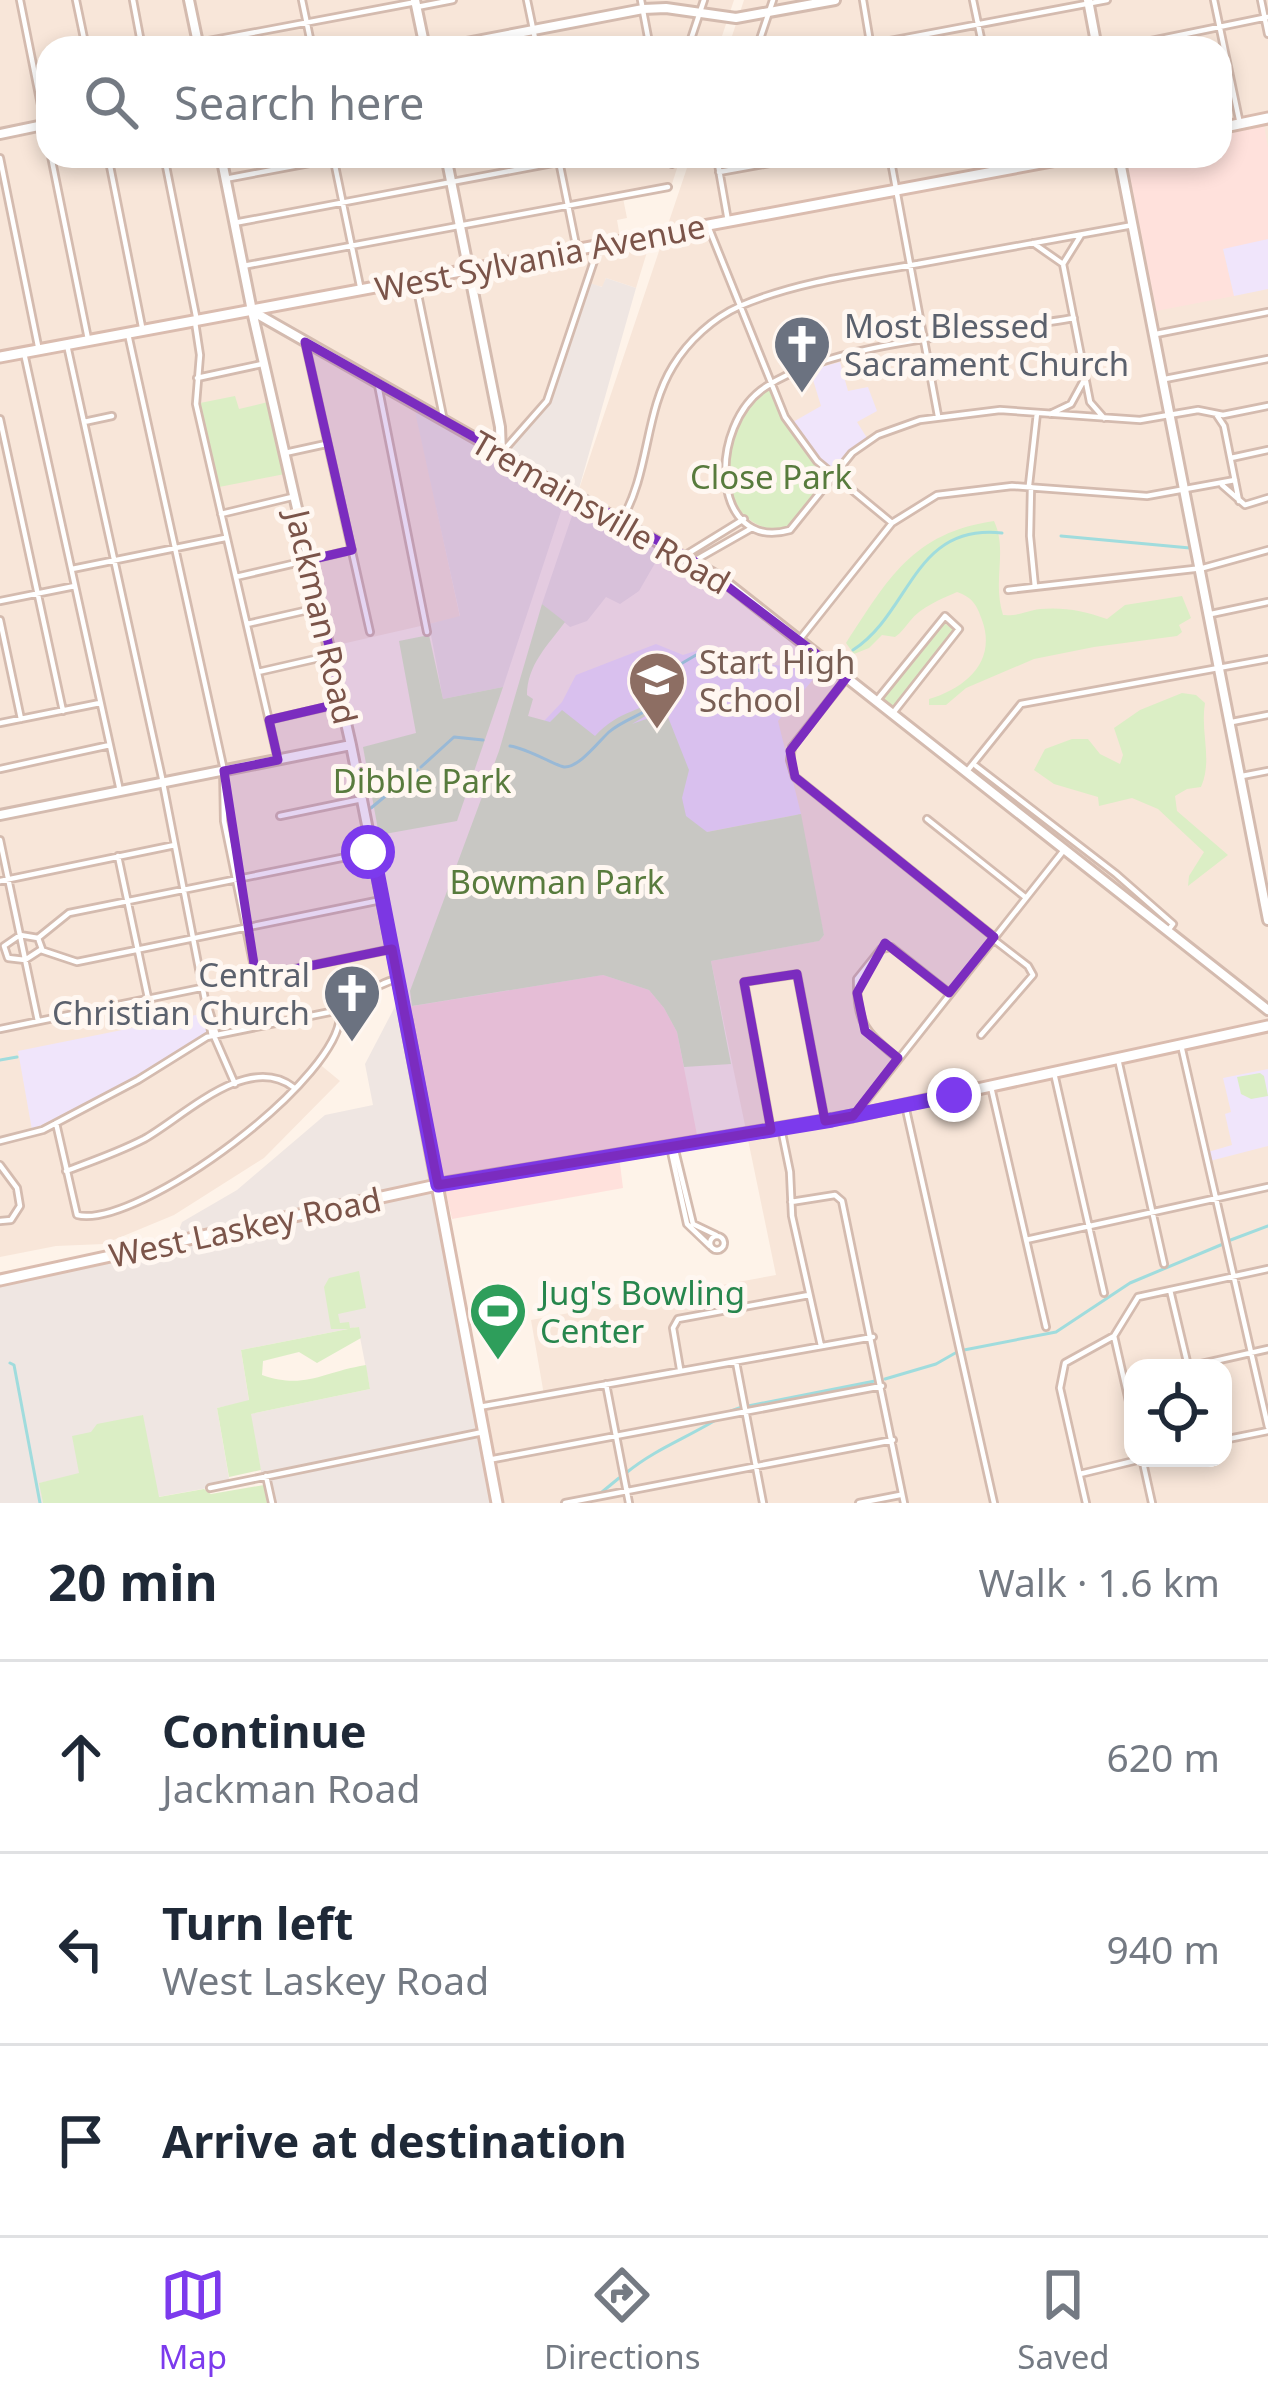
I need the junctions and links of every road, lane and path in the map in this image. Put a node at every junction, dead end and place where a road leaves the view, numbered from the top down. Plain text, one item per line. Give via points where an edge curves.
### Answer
1 (20, 0) edge
2 (76, 0) edge
3 (133, 0) edge
4 (190, 0) edge
5 (302, 0) edge
6 (454, 0) edge
7 (527, 0) edge
8 (704, 0) edge
9 (773, 0) edge
10 (835, 0) edge
11 (863, 0) edge
12 (973, 0) edge
13 (1107, 0) edge
14 (1214, 0) edge
15 (1261, 0) edge
16 (1089, 2) edge
17 (416, 3) edge
18 (642, 4) edge
19 (769, 13) junction
20 (699, 14) junction
21 (756, 15) junction
22 (1266, 18) edge
23 (307, 22) junction
24 (765, 24) junction
25 (978, 24) junction
26 (1220, 27) junction
27 (533, 30) junction
28 (1268, 34) edge
29 (84, 36) edge
30 (140, 36) edge
31 (197, 36) edge
32 (244, 36) edge
33 (310, 36) edge
34 (423, 36) edge
35 (502, 36) edge
36 (534, 36) edge
37 (648, 36) edge
38 (692, 36) edge
39 (761, 36) edge
40 (869, 36) edge
41 (920, 36) edge
42 (980, 36) edge
43 (1095, 36) edge
44 (1176, 36) edge
45 (1222, 36) edge
46 (36, 76) edge
47 (1232, 85) edge
48 (1268, 118) edge
49 (1240, 124) junction
50 (36, 126) edge
51 (1232, 126) edge
52 (0, 134) edge
53 (0, 158) edge
54 (53, 168) edge
55 (110, 168) edge
56 (166, 168) edge
57 (223, 168) edge
58 (280, 168) edge
59 (336, 168) edge
60 (448, 168) edge
61 (517, 168) edge
62 (561, 168) edge
63 (720, 168) edge
64 (742, 168) edge
65 (892, 168) edge
66 (1013, 168) edge
67 (1122, 168) edge
68 (1008, 169) joint
69 (719, 172) junction
70 (225, 179) junction
71 (451, 182) junction
72 (668, 187) dead end
73 (896, 190) junction
74 (343, 202) junction
75 (568, 206) junction
76 (728, 222) junction
77 (234, 223) junction
78 (1133, 225) junction
79 (460, 226) junction
80 (708, 226) junction
81 (1081, 235) junction
82 (1034, 244) junction
83 (352, 246) junction
84 (599, 246) junction
85 (577, 250) junction
86 (1063, 264) junction
87 (910, 265) junction
88 (243, 266) junction
89 (469, 270) junction
90 (416, 280) junction
91 (361, 291) junction
92 (740, 306) junction
93 (252, 311) junction
94 (1268, 312) edge
95 (1074, 319) junction
96 (196, 321) junction
97 (143, 331) junction
98 (128, 334) junction
99 (1156, 334) junction
100 (924, 339) junction
101 (89, 341) junction
102 (305, 342) junction
103 (67, 345) junction
104 (39, 350) junction
105 (24, 353) junction
106 (0, 357) edge
107 (1268, 358) edge
108 (264, 364) junction
109 (1084, 370) junction
110 (197, 377) junction
111 (1165, 379) junction
112 (378, 383) junction
113 (771, 383) junction
114 (1268, 406) edge
115 (1037, 413) junction
116 (1047, 414) junction
117 (1216, 414) junction
118 (1172, 415) junction
119 (112, 416) dead end
120 (938, 416) junction
121 (0, 419) edge
122 (1106, 420) junction
123 (444, 421) junction
124 (84, 422) junction
125 (523, 429) junction
126 (501, 430) junction
127 (480, 441) junction
128 (328, 443) junction
129 (1268, 450) edge
130 (285, 453) junction
131 (501, 453) junction
132 (1231, 458) junction
133 (832, 475) junction
134 (1235, 480) junction
135 (1216, 484) junction
136 (1030, 487) junction
137 (1187, 489) junction
138 (295, 497) junction
139 (1268, 498) edge
140 (1239, 500) junction
141 (221, 514) junction
142 (621, 521) junction
143 (748, 523) junction
144 (892, 523) junction
145 (227, 538) junction
146 (175, 549) junction
147 (352, 550) junction
148 (1268, 550) edge
149 (689, 558) junction
150 (309, 560) junction
151 (114, 561) junction
152 (1203, 568) junction
153 (72, 569) junction
154 (236, 577) junction
155 (75, 586) junction
156 (1035, 586) junction
157 (1008, 590) dead end
158 (38, 594) junction
159 (0, 602) edge
160 (1268, 602) edge
161 (320, 608) junction
162 (1211, 614) junction
163 (0, 620) edge
164 (247, 624) junction
165 (370, 632) dead end
166 (428, 632) dead end
167 (800, 639) junction
168 (331, 655) junction
169 (1268, 658) edge
170 (1221, 668) junction
171 (258, 672) junction
172 (847, 677) junction
173 (877, 700) junction
174 (101, 703) junction
175 (342, 704) junction
176 (63, 711) junction
177 (893, 713) junction
178 (1268, 715) edge
179 (21, 719) junction
180 (268, 720) junction
181 (1232, 722) junction
182 (0, 723) edge
183 (110, 745) junction
184 (351, 745) junction
185 (278, 760) junction
186 (0, 769) edge
187 (971, 769) junction
188 (224, 771) junction
189 (1268, 771) edge
190 (1241, 776) junction
191 (163, 783) junction
192 (120, 791) junction
193 (362, 799) junction
194 (0, 815) edge
195 (280, 815) dead end
196 (927, 819) dead end
197 (0, 840) edge
198 (176, 845) junction
199 (1064, 850) junction
200 (373, 851) junction
201 (118, 856) junction
202 (1264, 874) edge
203 (236, 879) junction
204 (4, 880) edge
205 (184, 890) junction
206 (1025, 897) junction
207 (382, 899) junction
208 (128, 901) junction
209 (1268, 920) edge
210 (246, 927) junction
211 (1168, 931) junction
212 (20, 935) junction
213 (194, 937) junction
214 (38, 938) junction
215 (993, 938) junction
216 (2, 943) edge
217 (138, 949) junction
218 (41, 950) junction
219 (392, 950) junction
220 (4, 958) edge
221 (25, 960) junction
222 (256, 977) junction
223 (398, 979) junction
224 (204, 987) junction
225 (949, 993) junction
226 (148, 998) junction
227 (340, 1010) junction
228 (1268, 1010) edge
229 (406, 1020) joint
230 (38, 1021) junction
231 (1268, 1026) edge
232 (0, 1029) edge
233 (981, 1035) dead end
234 (214, 1036) junction
235 (1181, 1045) junction
236 (898, 1058) junction
237 (1118, 1059) junction
238 (1054, 1073) junction
239 (235, 1084) junction
240 (991, 1087) junction
241 (295, 1089) junction
242 (905, 1105) junction
243 (853, 1116) junction
244 (825, 1121) junction
245 (56, 1123) junction
246 (776, 1129) junction
247 (0, 1141) edge
248 (672, 1146) junction
249 (0, 1165) edge
250 (66, 1171) junction
251 (438, 1185) junction
252 (1268, 1187) edge
253 (1216, 1199) junction
254 (791, 1202) junction
255 (1152, 1212) junction
256 (0, 1221) edge
257 (1089, 1227) junction
258 (716, 1235) junction
259 (1026, 1240) junction
260 (710, 1246) junction
261 (1164, 1264) dead end
262 (1268, 1269) edge
263 (1234, 1276) junction
264 (0, 1280) edge
265 (1170, 1290) junction
266 (1104, 1293) dead end
267 (809, 1295) junction
268 (1046, 1328) dead end
269 (1114, 1336) junction
270 (873, 1337) junction
271 (820, 1346) junction
272 (1268, 1349) edge
273 (1251, 1353) junction
274 (1186, 1359) edge
275 (1226, 1359) edge
276 (736, 1362) junction
277 (681, 1371) junction
278 (1124, 1380) edge
279 (606, 1384) junction
280 (882, 1386) junction
281 (478, 1407) junction
282 (746, 1413) junction
283 (1268, 1429) edge
284 (483, 1432) junction
285 (615, 1436) junction
286 (1232, 1438) edge
287 (892, 1440) junction
288 (488, 1460) junction
289 (1124, 1463) edge
290 (756, 1466) junction
291 (1145, 1467) edge
292 (1080, 1474) junction
293 (266, 1476) junction
294 (210, 1488) dead end
295 (626, 1491) junction
296 (902, 1494) junction
297 (272, 1503) edge
298 (497, 1503) edge
299 (565, 1503) edge
300 (629, 1503) edge
301 (764, 1503) edge
302 (859, 1503) edge
303 (904, 1503) edge
304 (994, 1503) edge
305 (1086, 1503) edge
306 (1152, 1503) edge

1 - 46 street
2 - 29 street
3 - 30 street
4 - 31 street
5 - 23 street
6 - 17 street
7 - 27 street
8 - 20 street
9 - 19 street
10 - 19 street
11 - 40 street
12 - 25 street
13 - 16 street
14 - 26 street
15 - 22 street
16 - 25 street
16 - 43 street
17 - 23 street
17 - 34 street
18 - 20 street
18 - 27 street
18 - 37 street
19 - 21 street
19 - 24 street
20 - 21 street
20 - 38 street
21 - 24 street
22 - 26 street
22 - 28 street
23 - 32 street
23 - 33 street
24 - 39 street
25 - 41 street
25 - 42 street
26 - 44 street
26 - 45 street
27 - 35 street
27 - 36 street
47 - 49 street
48 - 49 main road
49 - 51 main road
50 - 52 street
53 - 104 street
54 - 101 street
55 - 97 street
56 - 96 street
57 - 70 street, Jackman Road
58 - 70 street
59 - 74 street
60 - 71 street
61 - 71 street
62 - 75 street
63 - 69 street
64 - 69 street
65 - 73 street
66 - 68 main road, West Sylvania Avenue
67 - 78 street
68 - 73 main road, West Sylvania Avenue
69 - 76 street
70 - 77 street, Jackman Road
71 - 74 street
71 - 79 street
72 - 75 street
73 - 76 main road, West Sylvania Avenue
73 - 87 street
74 - 77 street
74 - 83 street
75 - 79 street
75 - 85 street
76 - 80 main road, West Sylvania Avenue
77 - 88 street, Jackman Road
78 - 81 street
78 - 99 street
79 - 83 street
79 - 89 street
80 - 84 main road, West Sylvania Avenue
80 - 92 street
81 - 82 street
81 - 86 street
82 - 86 street
82 - 87 street
83 - 88 street
83 - 91 street
84 - 85 main road, West Sylvania Avenue
84 - 125 street via 547,401
85 - 89 main road, West Sylvania Avenue
86 - 95 street
87 - 92 street
87 - 100 street
88 - 93 street, Jackman Road
89 - 90 main road, West Sylvania Avenue
89 - 126 street
90 - 91 main road, West Sylvania Avenue
90 - 123 street
91 - 93 main road, West Sylvania Avenue
92 - 113 street
92 - 142 street via 704,330 671,368 641,480
93 - 96 main road, West Sylvania Avenue
93 - 102 street, Tremainsville Road
93 - 108 street, Jackman Road
94 - 99 street
95 - 100 street
95 - 109 street
96 - 97 main road, West Sylvania Avenue
96 - 110 street
97 - 98 main road, West Sylvania Avenue
98 - 101 main road, West Sylvania Avenue
98 - 146 street
99 - 111 street
100 - 113 street
100 - 120 street
101 - 103 main road, West Sylvania Avenue
102 - 112 street, Tremainsville Road
102 - 128 street
103 - 104 main road, West Sylvania Avenue
103 - 124 street
104 - 105 main road, West Sylvania Avenue
105 - 106 main road, West Sylvania Avenue
105 - 153 street
107 - 111 street
108 - 110 street
108 - 130 street, Jackman Road
109 - 116 street via 1075,399
109 - 122 street via 1091,405
110 - 141 street
111 - 118 street
112 - 123 street, Tremainsville Road
112 - 166 street
113 - 133 street via 796,434
113 - 143 street via 738,415 725,450 728,492
114 - 117 street
115 - 116 street
115 - 120 street
115 - 136 street
116 - 122 street
117 - 118 street
117 - 132 street
118 - 122 street
118 - 137 street
119 - 124 street
120 - 133 street via 878,435
121 - 158 street
123 - 127 street, Tremainsville Road
124 - 151 street
125 - 126 street
125 - 131 street
126 - 127 street
126 - 131 street
127 - 131 street, Tremainsville Road
128 - 130 street
128 - 147 street
129 - 132 street
130 - 138 street, Jackman Road
131 - 142 street, Tremainsville Road
132 - 134 street
133 - 143 street via 790,530
133 - 144 street
134 - 135 street
134 - 140 street
135 - 137 street
135 - 140 street
136 - 137 street via 1138,496
136 - 144 street via 946,493
136 - 156 street
137 - 152 street
138 - 141 street
138 - 150 street, Jackman Road
139 - 140 street
141 - 145 street
142 - 149 street, Tremainsville Road
143 - 149 street
143 - 149 street
144 - 167 street
145 - 146 street
145 - 154 street
146 - 151 street
146 - 188 street
147 - 150 street
147 - 165 street
148 - 152 street
149 - 167 street, Tremainsville Road
150 - 154 street
150 - 161 street, Jackman Road
151 - 153 street
151 - 191 street
152 - 156 street
152 - 162 street
153 - 155 street
154 - 164 street
155 - 158 street
155 - 174 street
156 - 157 street
158 - 159 street
158 - 176 street
160 - 162 street
161 - 164 street
161 - 168 street, Jackman Road
162 - 170 street
163 - 179 street
164 - 171 street
167 - 172 street, Tremainsville Road
168 - 171 street
168 - 175 street, Jackman Road
169 - 170 street
170 - 181 street
170 - 187 street via 1021,704
171 - 180 street
172 - 173 street, Tremainsville Road
172 - 215 street via 791,750 799,783
173 - 177 street, Tremainsville Road
173 - 177 street via 945,616 959,629
174 - 176 street
174 - 183 street
175 - 180 street
175 - 184 street, Jackman Road
176 - 179 street
177 - 187 street, Tremainsville Road
178 - 181 street
179 - 182 street
180 - 185 street
181 - 190 street
183 - 186 street
183 - 192 street
184 - 185 street
184 - 193 street, Jackman Road
185 - 188 street
187 - 199 street, Tremainsville Road
187 - 211 street via 1116,874 1173,924
188 - 191 street
188 - 203 street
189 - 190 street
190 - 202 street
191 - 192 street
191 - 198 street
192 - 194 street
193 - 195 street
193 - 200 street, Jackman Road
196 - 206 street
197 - 204 street
198 - 201 street
198 - 205 street
199 - 206 street
199 - 211 street, Tremainsville Road
200 - 203 street
200 - 207 street, Jackman Road
201 - 204 street
201 - 208 street
202 - 209 street
203 - 205 street
203 - 210 street
204 - 212 street
205 - 208 street
205 - 213 street
206 - 215 street
207 - 210 street
207 - 219 street, Jackman Road
208 - 214 street via 67,914
208 - 217 street
210 - 213 street
210 - 222 street
211 - 228 street, Tremainsville Road
212 - 214 street
212 - 216 street
212 - 221 street
213 - 217 street
213 - 224 street
214 - 218 street
215 - 225 street
215 - 233 street via 1034,975
216 - 220 street
217 - 218 street via 77,962
217 - 226 street
218 - 221 street
219 - 222 street
219 - 223 street, Jackman Road
220 - 221 street
221 - 230 street
222 - 224 street
223 - 227 street
223 - 229 street, Jackman Road
224 - 226 street
224 - 234 street
225 - 236 street
225 - 236 street via 891,947 857,980 865,1031
226 - 230 street
227 - 234 street
227 - 241 street via 338,1033
229 - 251 main road, Jackman Road
230 - 232 street
231 - 235 main road, West Laskey Road
234 - 239 street
234 - 245 street
235 - 237 main road, West Laskey Road
235 - 253 street
236 - 243 street
237 - 238 main road, West Laskey Road
237 - 255 street
238 - 240 main road, West Laskey Road
238 - 257 street
239 - 241 street via 269,1078
239 - 250 street via 137,1142
240 - 242 main road, West Laskey Road
240 - 259 street
241 - 250 street via 211,1160 124,1204 77,1215
242 - 243 main road, West Laskey Road
242 - 304 street
243 - 244 main road, West Laskey Road
244 - 246 main road, West Laskey Road
244 - 246 street via 797,974 744,982
245 - 247 street
245 - 250 street
246 - 248 main road, West Laskey Road
246 - 254 street
248 - 251 main road, West Laskey Road
248 - 258 street via 693,1224
248 - 260 street via 687,1224
249 - 256 street via 20,1206
251 - 264 main road, West Laskey Road
251 - 281 main road, Jackman Road
252 - 253 street
253 - 255 street
253 - 263 street
254 - 267 street
254 - 270 street via 840,1198
255 - 257 street
255 - 261 street
257 - 259 street
257 - 266 street
258 - 260 street
258 - 260 street via 724,1246
259 - 268 street
262 - 263 street
263 - 265 street
263 - 273 street
265 - 269 street via 1132,1302
265 - 274 street
267 - 271 street
267 - 277 street via 678,1319
269 - 278 street
269 - 292 street via 1065,1363 1059,1381
270 - 271 street
270 - 280 street
271 - 276 street
272 - 273 street
273 - 275 street
273 - 283 street
276 - 277 street
276 - 282 street
277 - 279 street
279 - 281 street
279 - 285 street
280 - 282 street
280 - 287 street
281 - 284 main road, Jackman Road
282 - 285 street
282 - 290 street
283 - 286 street
284 - 288 main road, Jackman Road
284 - 293 street
285 - 288 street
285 - 295 street
287 - 290 street
287 - 296 street
288 - 298 main road, Jackman Road
289 - 292 street
290 - 295 street
290 - 301 street
291 - 306 street
292 - 305 street
293 - 294 street
293 - 297 street
295 - 299 street
295 - 300 street
296 - 302 street
296 - 303 street

